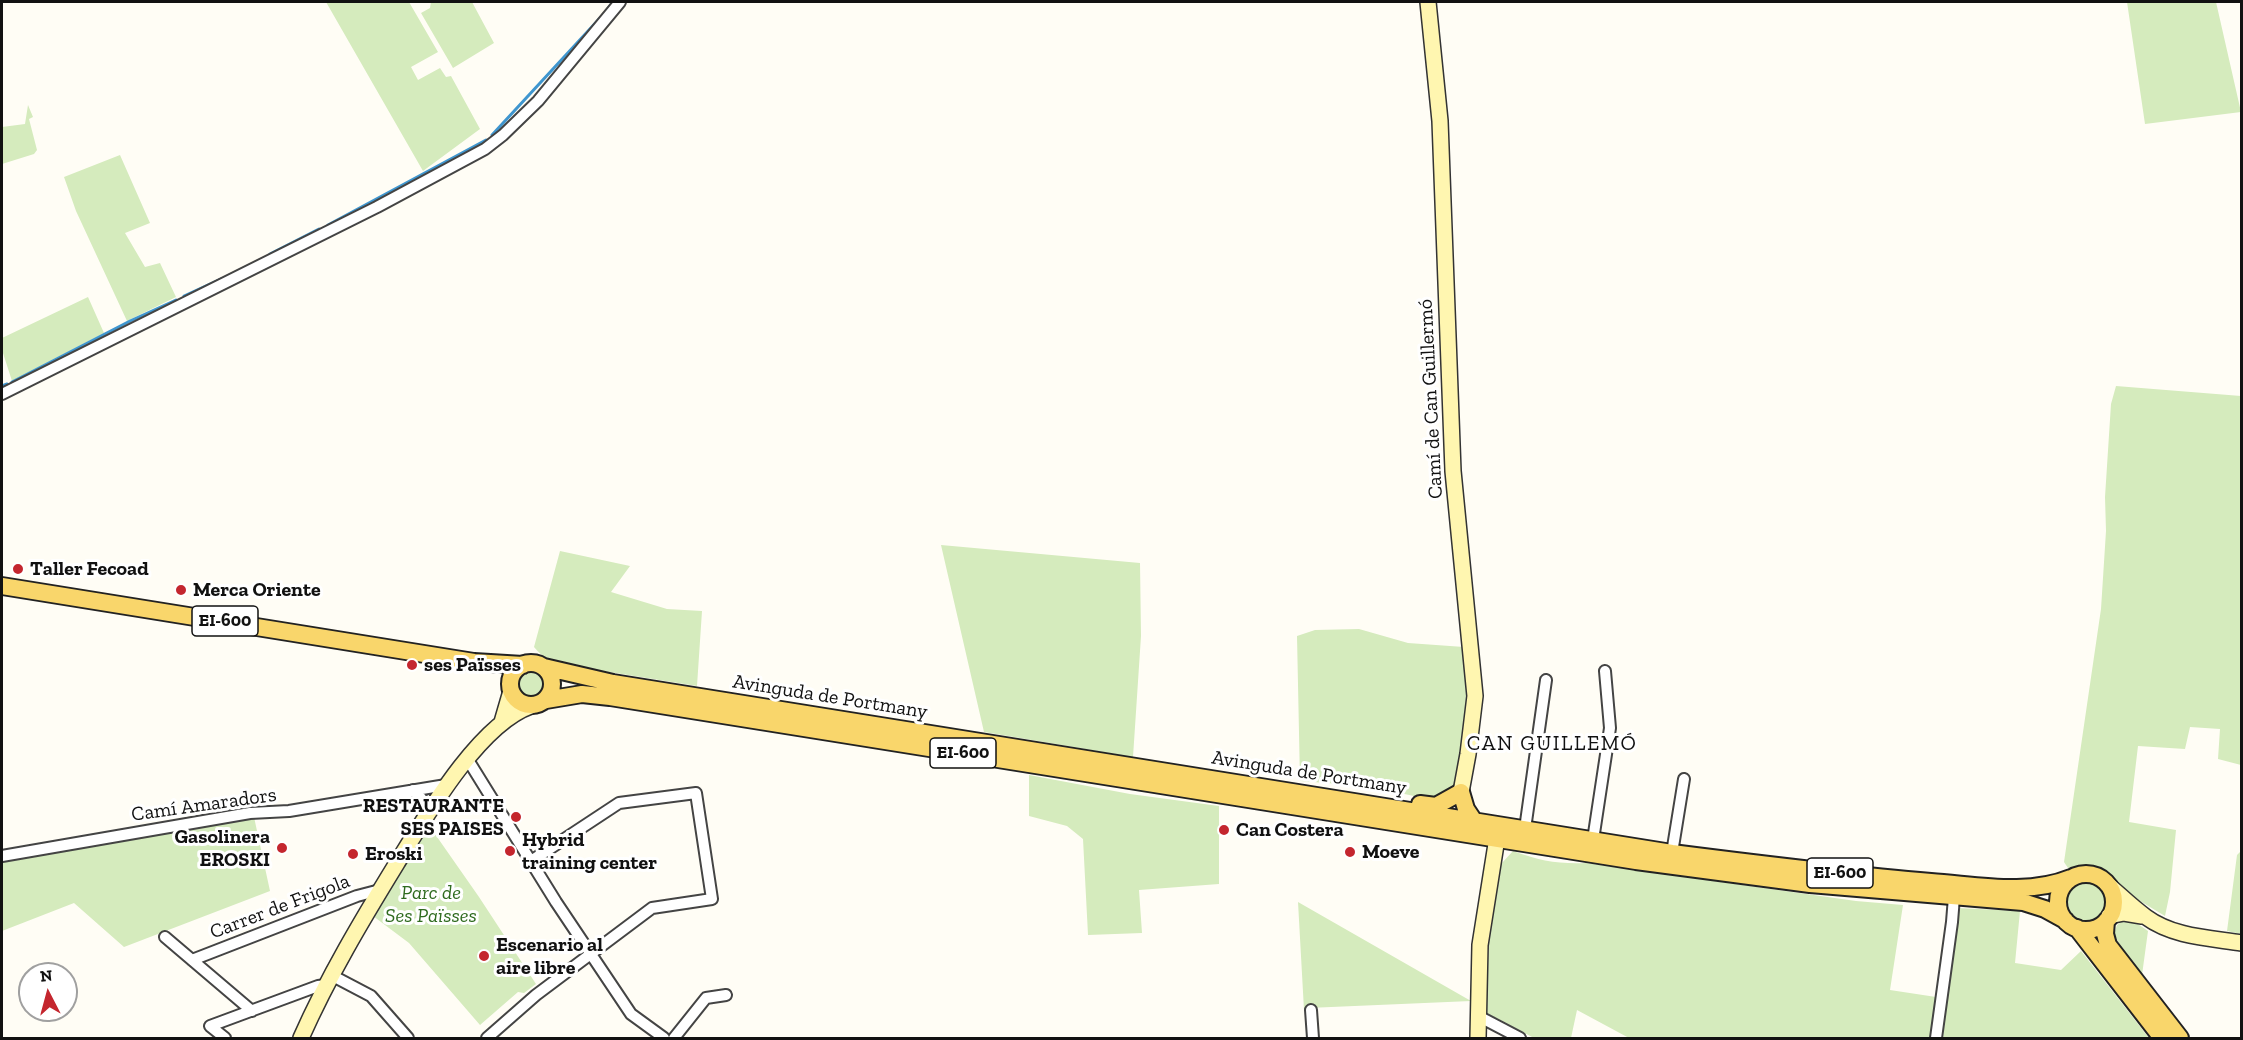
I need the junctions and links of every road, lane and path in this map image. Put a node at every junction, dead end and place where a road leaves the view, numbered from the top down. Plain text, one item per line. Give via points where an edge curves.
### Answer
1 (620, 2) edge
2 (1428, 2) edge
3 (2, 394) edge
4 (2, 586) edge
5 (474, 662) junction
6 (523, 664) junction
7 (544, 667) junction
8 (1605, 671) dead end
9 (1546, 680) dead end
10 (511, 690) junction
11 (538, 703) junction
12 (502, 722) junction
13 (468, 760) junction
14 (1684, 779) dead end
15 (446, 785) junction
16 (413, 790) junction
17 (1295, 792) junction
18 (1461, 792) junction
19 (428, 812) junction
20 (1474, 821) junction
21 (1525, 829) junction
22 (1497, 838) junction
23 (1593, 840) junction
24 (1672, 853) junction
25 (2, 856) edge
26 (531, 861) junction
27 (2071, 878) junction
28 (2106, 883) junction
29 (380, 890) junction
30 (1954, 897) junction
31 (2145, 917) junction
32 (2108, 919) junction
33 (2071, 924) junction
34 (165, 937) dead end
35 (2241, 944) edge
36 (590, 953) junction
37 (192, 960) junction
38 (329, 980) junction
39 (726, 995) dead end
40 (1311, 1010) dead end
41 (252, 1011) junction
42 (1478, 1016) junction
43 (225, 1038) edge
44 (301, 1038) edge
45 (408, 1038) edge
46 (487, 1038) edge
47 (663, 1038) edge
48 (674, 1038) edge
49 (1313, 1038) edge
50 (1478, 1038) edge
51 (1520, 1038) edge
52 (1936, 1038) edge
53 (2162, 1038) edge
54 (2180, 1038) edge

1 - 3 street via 538,101 485,149
2 - 18 street, Camí de Can Guillermó via 1440,121 1453,471 1475,696
4 - 5 main road, EI-600
5 - 6 main road, EI-600
5 - 10 main road, EI-600 via 495,674
6 - 7 main road, EI-600
6 - 10 main road via 513,672
7 - 11 main road via 550,673 552,690
7 - 17 main road, Avinguda de Portmany / EI-600 via 613,683
8 - 23 street via 1610,728
9 - 21 street
10 - 11 main road, EI-600 via 518,701
10 - 12 street
11 - 12 street
11 - 22 main road, Avinguda de Portmany / EI-600 via 582,694 610,697
12 - 13 street
13 - 15 street
13 - 26 street
14 - 24 street
15 - 16 street, Camí Amaradors
15 - 19 street
16 - 19 street
16 - 25 street, Camí Amaradors via 289,811 250,813
17 - 18 main road via 1328,790 1436,806
17 - 20 main road, Avinguda de Portmany / EI-600
18 - 20 main road
19 - 29 street
20 - 21 main road, Avinguda de Portmany / EI-600
21 - 23 main road, Avinguda de Portmany / EI-600
22 - 30 main road, Avinguda de Portmany / EI-600 via 1745,876
22 - 42 street via 1480,945
23 - 24 main road, Avinguda de Portmany / EI-600
24 - 27 main road, Avinguda de Portmany / EI-600 via 1814,871 1988,886 2036,888
26 - 36 street
26 - 36 street via 618,802 696,793 712,899 652,908
27 - 28 main road, EI-600 via 2087,874
27 - 33 main road, EI-600 via 2058,899 2060,912
28 - 31 street
28 - 32 main road via 2113,897
29 - 37 street, Carrer de Frigola
29 - 38 street
30 - 33 main road, Avinguda de Portmany / EI-600 via 2023,902
30 - 52 street
31 - 32 street via 2124,913
31 - 35 street via 2187,935
32 - 33 main road via 2093,928
32 - 54 main road via 2108,945
33 - 53 main road, EI-600
34 - 37 street
36 - 46 street
36 - 47 street via 631,1014
37 - 41 street
38 - 41 street
38 - 44 street
38 - 45 street via 371,996
39 - 48 street via 706,998
40 - 49 street
41 - 43 street via 210,1026
42 - 50 street
42 - 51 street

